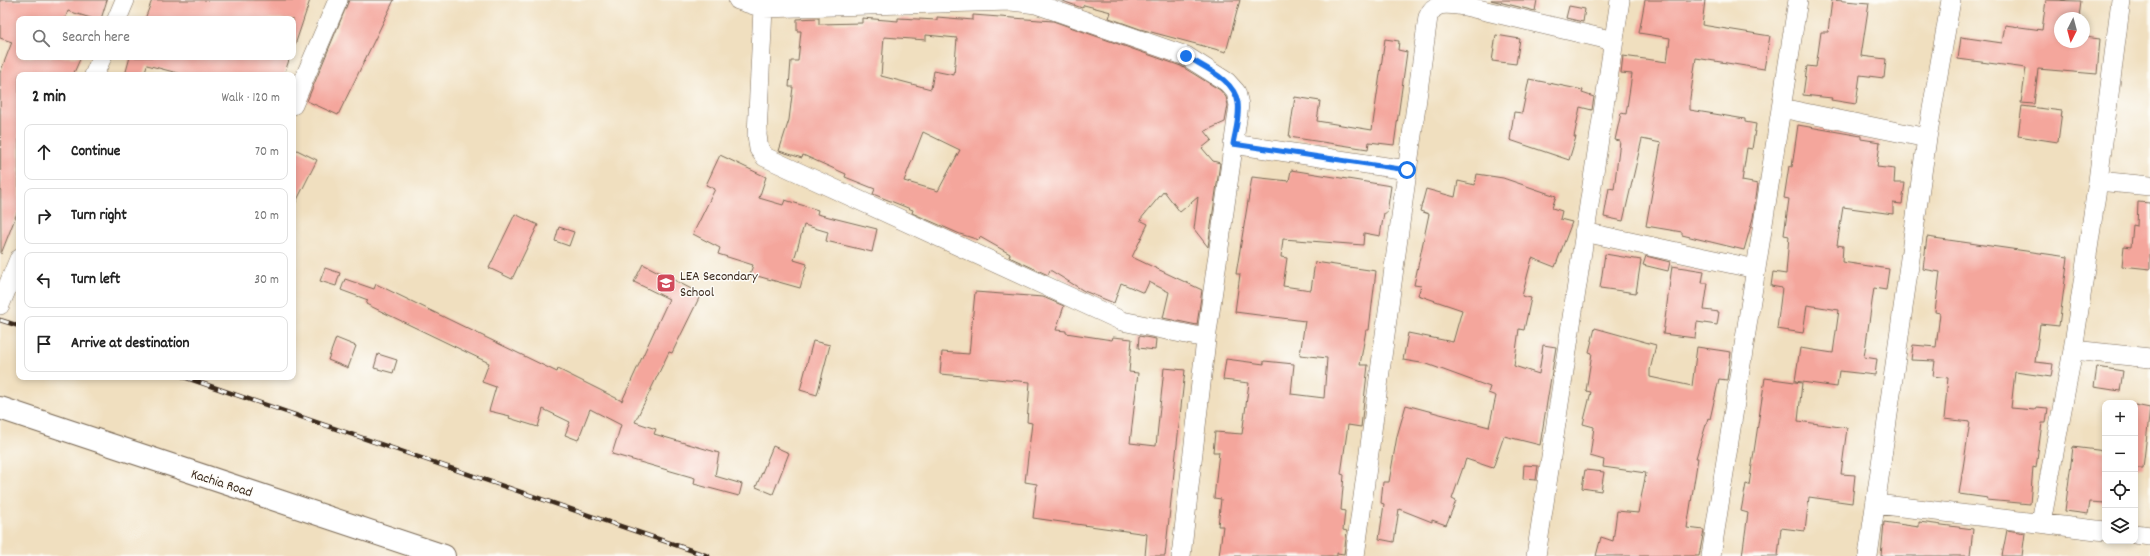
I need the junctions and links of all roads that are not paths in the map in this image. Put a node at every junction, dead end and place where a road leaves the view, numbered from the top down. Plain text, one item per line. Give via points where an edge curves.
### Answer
1 (125, 0) edge
2 (338, 0) edge
3 (1620, 0) edge
4 (1798, 0) edge
5 (1951, 0) edge
6 (2121, 0) edge
7 (741, 1) edge
8 (1027, 2) edge
9 (763, 8) junction
10 (118, 16) edge
11 (1614, 41) junction
12 (101, 60) edge
13 (95, 72) edge
14 (296, 98) edge
15 (1781, 108) junction
16 (1927, 138) junction
17 (1233, 144) junction
18 (1407, 170) junction
19 (2098, 181) junction
20 (2150, 186) edge
21 (1584, 232) junction
22 (16, 264) edge
23 (1756, 269) junction
24 (5, 280) edge
25 (0, 305) edge
26 (1206, 340) junction
27 (2073, 350) junction
28 (2150, 358) edge
29 (0, 408) edge
30 (1876, 504) junction
31 (2041, 523) junction
32 (2102, 531) edge
33 (2138, 534) edge
34 (2150, 536) edge
35 (1358, 555) edge
36 (444, 556) edge
37 (1181, 556) edge
38 (1536, 556) edge
39 (1711, 556) edge
40 (1868, 556) edge

1 - 10 street
2 - 14 street
3 - 11 street
4 - 15 street
5 - 16 street
6 - 19 street
7 - 9 street
8 - 9 street
8 - 17 street via 1186,56 1227,82 1236,92 1239,105
9 - 26 street via 757,135 759,149 766,156 1122,321
11 - 18 street via 1466,6 1442,3 1431,8
11 - 21 street
12 - 13 street
15 - 16 street
15 - 23 street
16 - 30 street
17 - 18 street
17 - 26 street
18 - 35 street
19 - 20 street
19 - 27 street
21 - 23 street
21 - 38 street
22 - 24 street
23 - 39 street
24 - 25 street
26 - 37 street
27 - 28 street
27 - 31 street
29 - 36 main road, Kachia Road
30 - 31 street
30 - 40 street
31 - 32 street
33 - 34 street

